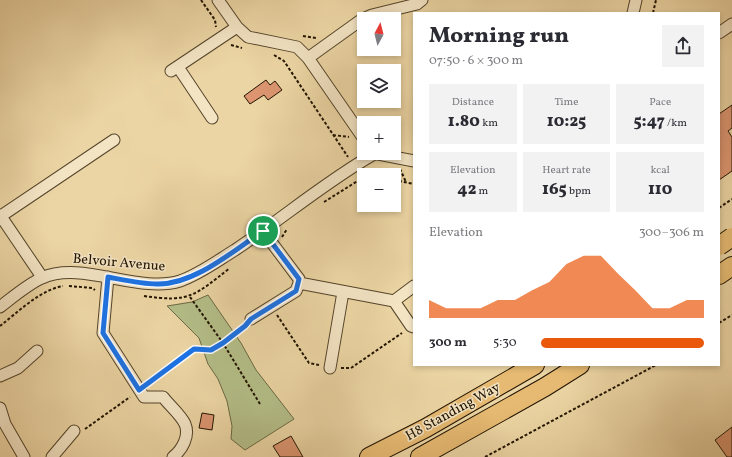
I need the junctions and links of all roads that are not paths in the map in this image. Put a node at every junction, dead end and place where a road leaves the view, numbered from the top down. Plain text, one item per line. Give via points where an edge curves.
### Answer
1 (218, 0) edge
2 (422, 0) edge
3 (636, 0) edge
4 (634, 12) edge
5 (732, 24) edge
6 (237, 27) junction
7 (720, 32) edge
8 (308, 58) junction
9 (212, 118) dead end
10 (357, 130) edge
11 (114, 140) dead end
12 (401, 159) edge
13 (363, 160) edge
14 (413, 161) edge
15 (1, 216) edge
16 (263, 231) junction
17 (732, 237) edge
18 (720, 245) edge
19 (732, 266) edge
20 (720, 274) edge
21 (42, 277) junction
22 (108, 277) junction
23 (299, 283) junction
24 (413, 287) edge
25 (343, 292) junction
26 (394, 301) junction
27 (0, 307) edge
28 (251, 319) road end
29 (413, 327) edge
30 (36, 351) dead end
31 (533, 366) edge
32 (578, 366) edge
33 (330, 368) dead end
34 (0, 376) edge
35 (0, 408) edge
36 (74, 431) road end
37 (24, 457) edge
38 (52, 457) edge
39 (173, 457) edge
40 (369, 457) edge
41 (420, 457) edge

1 - 6 street
2 - 8 street via 417,4 361,20
3 - 4 street
5 - 7 street
6 - 8 street via 248,37 297,47
6 - 9 street via 174,69
8 - 10 street
11 - 15 street
12 - 14 street
13 - 16 street, Belvoir Avenue
15 - 21 street
16 - 22 street, Belvoir Avenue via 204,269 177,282 157,284
16 - 23 street via 299,279
17 - 18 highway, bridge
19 - 20 highway
21 - 22 street, Belvoir Avenue via 63,273
21 - 27 street, Belvoir Avenue
22 - 39 street via 103,333 144,397 163,397 185,424 182,449
23 - 25 street
23 - 28 street via 296,291
24 - 26 street
25 - 26 street
25 - 33 street
26 - 29 street
30 - 34 street via 18,368
31 - 40 highway, H8 Standing Way via 426,428
32 - 41 highway, H8 Standing Way
35 - 37 street via 5,424
36 - 38 street

